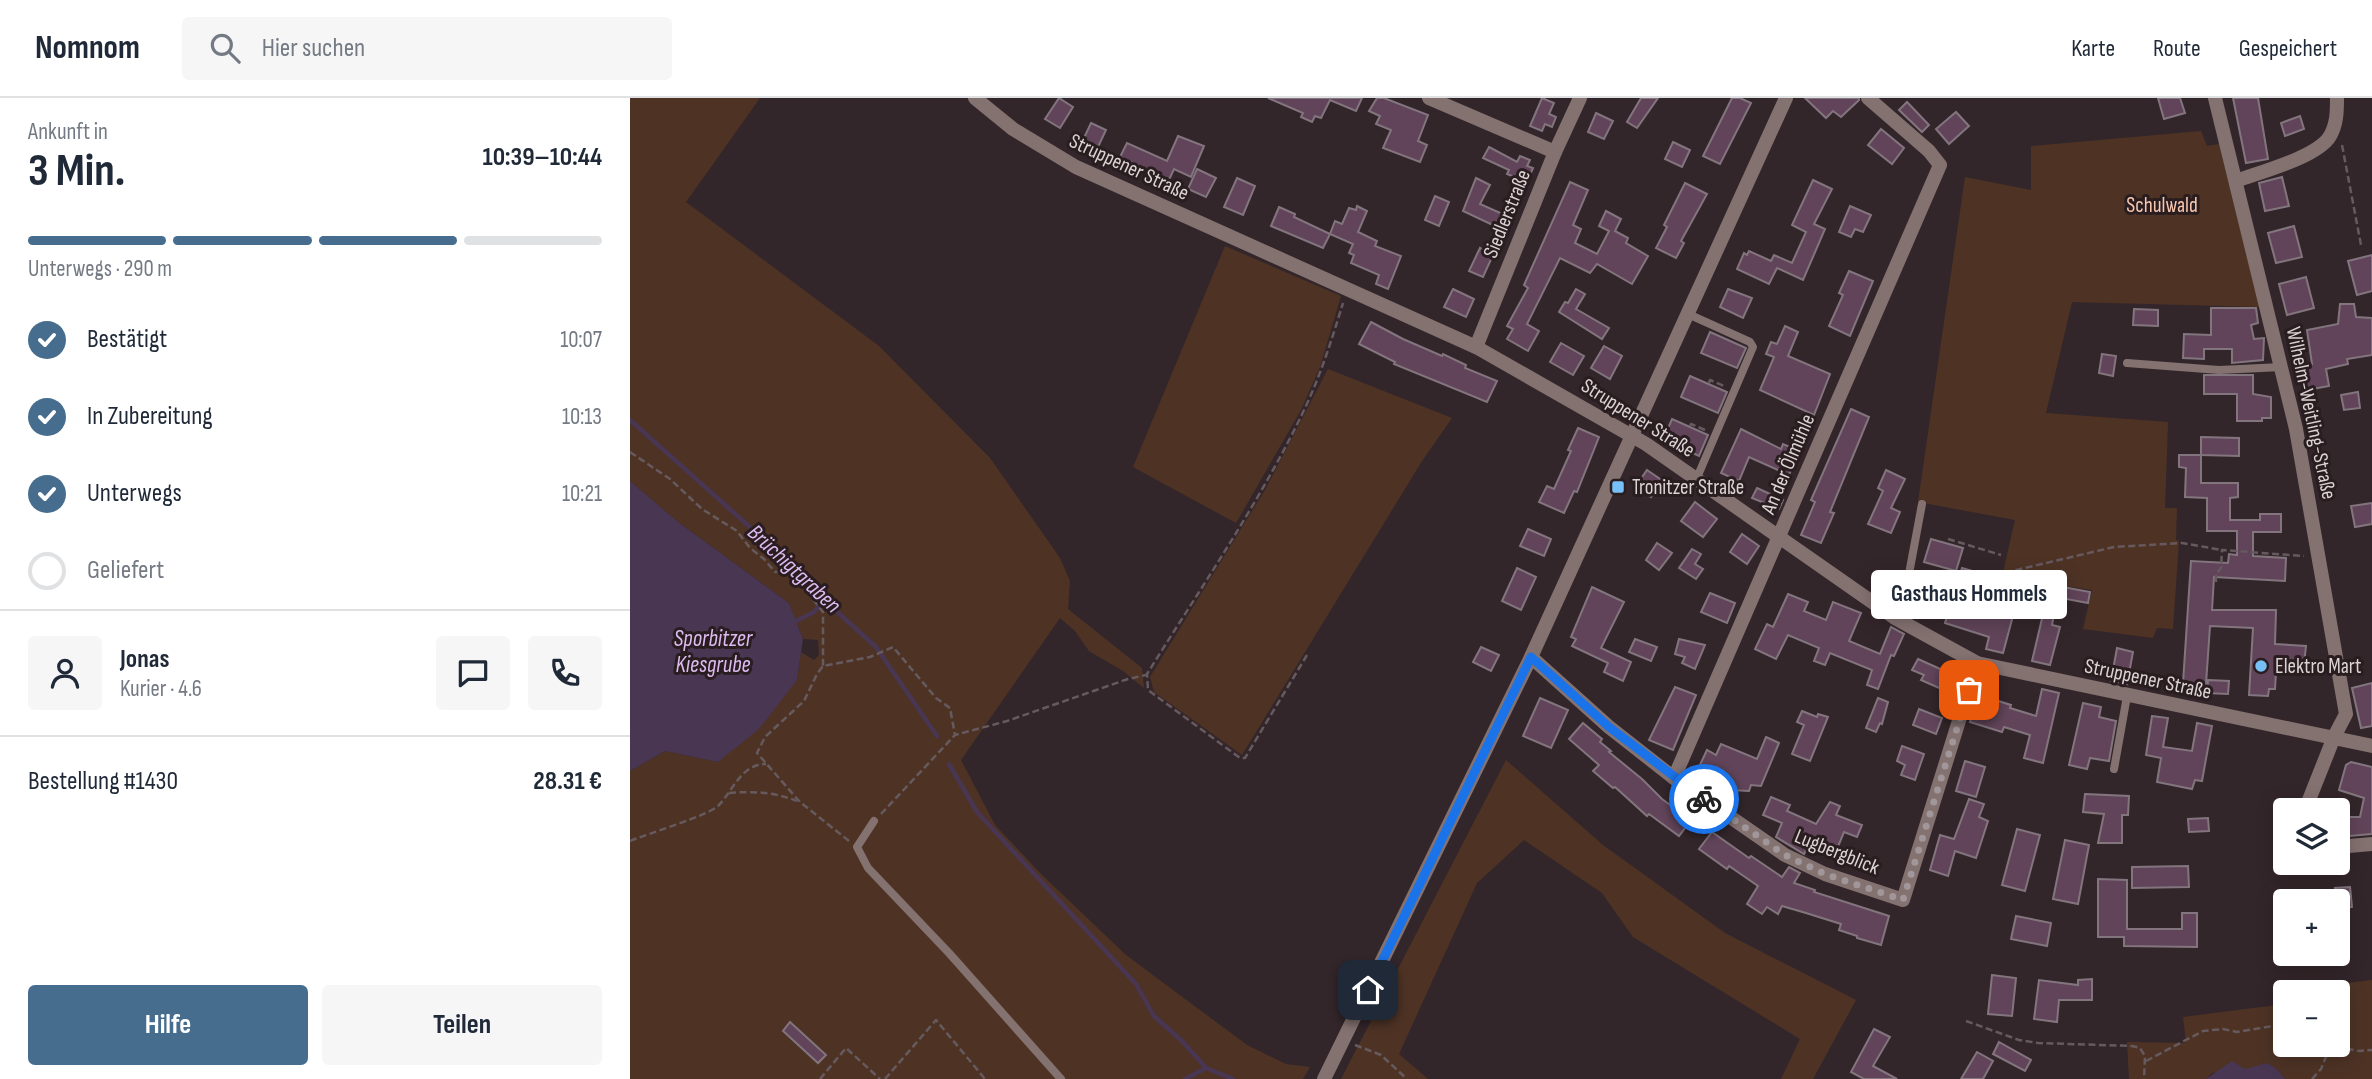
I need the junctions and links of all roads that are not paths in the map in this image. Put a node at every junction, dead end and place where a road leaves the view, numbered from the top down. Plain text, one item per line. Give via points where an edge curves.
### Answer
1 (975, 98) edge
2 (1429, 98) edge
3 (1580, 98) edge
4 (1786, 98) edge
5 (1868, 98) edge
6 (2215, 98) edge
7 (2337, 98) edge
8 (1555, 152) junction
9 (2236, 181) junction
10 (1688, 314) junction
11 (1476, 347) junction
12 (2127, 363) dead end
13 (2281, 367) junction
14 (1632, 436) junction
15 (1696, 480) junction
16 (1922, 504) dead end
17 (1779, 539) junction
18 (1895, 618) junction
19 (1531, 657) junction
20 (1978, 663) junction
21 (2127, 696) junction
22 (2334, 737) junction
23 (2372, 746) edge
24 (2114, 769) dead end
25 (1674, 778) junction
26 (2310, 798) edge
27 (874, 821) road end
28 (2372, 844) edge
29 (2350, 846) edge
30 (1061, 1079) edge
31 (1324, 1079) edge

1 - 11 street, Struppener Straße via 1013,129 1076,167
2 - 8 street
3 - 8 street, Siedlerstraße
4 - 10 street
5 - 17 street, An der Ölmühle via 1940,165
6 - 9 street, Wilhelm-Weitling-Straße
7 - 9 street via 2337,119 2330,137 2317,150
8 - 11 street, Siedlerstraße
9 - 13 street, Wilhelm-Weitling-Straße
10 - 14 street
10 - 15 lane via 1753,347
11 - 14 street, Struppener Straße
12 - 13 lane via 2219,370
13 - 22 street, Wilhelm-Weitling-Straße via 2346,713
14 - 15 street, Struppener Straße
14 - 19 street
15 - 17 street, Struppener Straße
16 - 18 lane via 1906,590
17 - 18 street, Struppener Straße
17 - 25 street, An der Ölmühle
18 - 20 street, Struppener Straße
19 - 25 street, Lugbergblick
19 - 31 street
20 - 21 street, Struppener Straße
20 - 25 street, Lugbergblick via 1903,900 1785,855
21 - 22 street, Struppener Straße
21 - 24 lane
22 - 23 street, Struppener Straße
22 - 26 street, Wilhelm-Weitling-Straße
27 - 30 lane via 858,846 868,868
28 - 29 street

